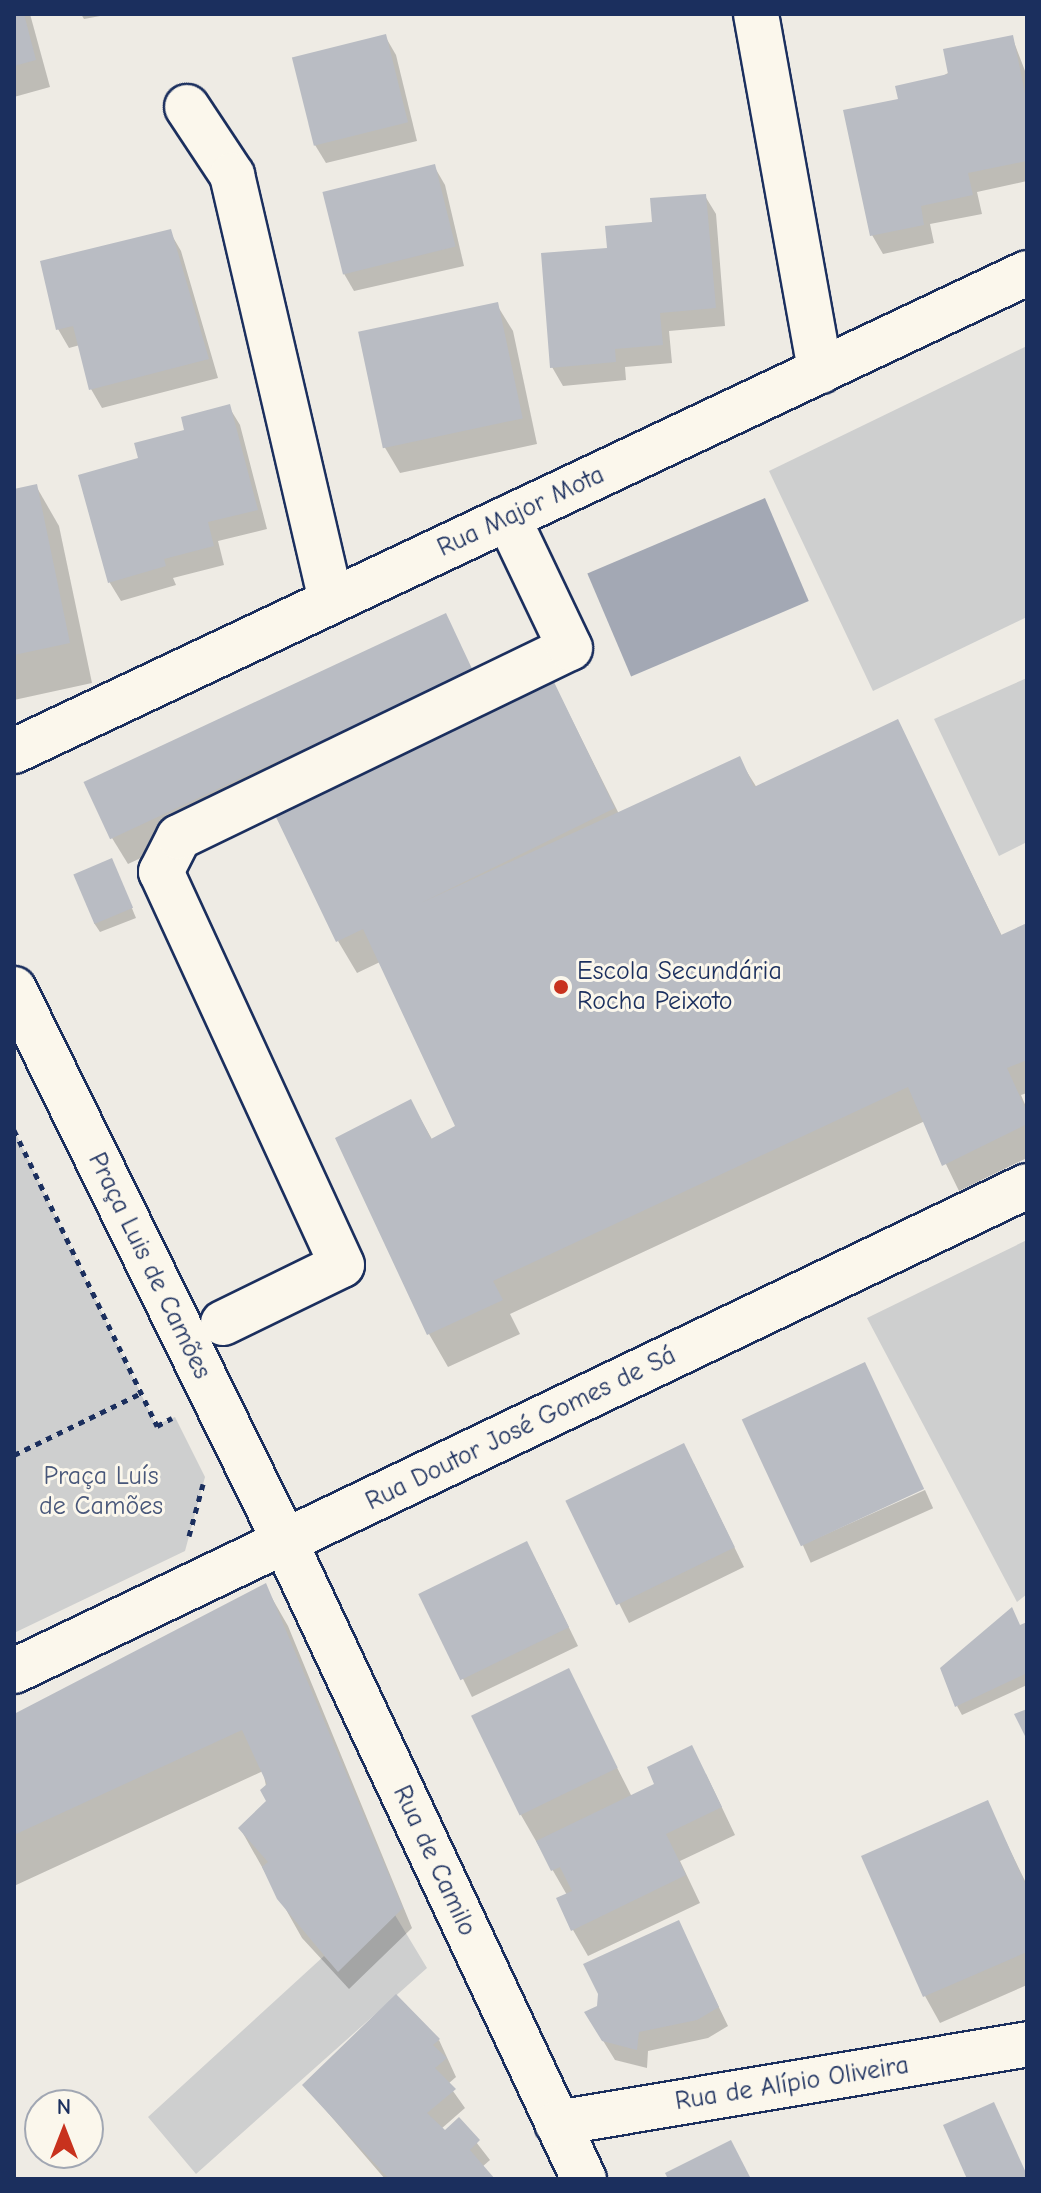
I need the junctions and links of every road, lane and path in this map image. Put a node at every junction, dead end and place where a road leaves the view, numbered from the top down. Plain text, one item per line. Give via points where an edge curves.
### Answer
1 (756, 14) edge
2 (187, 107) dead end
3 (1027, 273) edge
4 (820, 371) junction
5 (508, 518) junction
6 (331, 601) junction
7 (14, 751) edge
8 (14, 989) edge
9 (14, 1130) edge
10 (1027, 1186) edge
11 (223, 1323) dead end
12 (141, 1393) junction
13 (181, 1429) dead end
14 (14, 1455) edge
15 (205, 1477) dead end
16 (285, 1542) junction
17 (185, 1551) dead end
18 (14, 1671) edge
19 (1027, 2044) edge
20 (557, 2123) junction
21 (584, 2179) edge

1 - 4 street
2 - 6 street via 232,175
3 - 4 street, Rua Major Mota
4 - 5 street, Rua Major Mota
5 - 6 street, Rua Major Mota
5 - 11 street via 570,648 179,837 161,872 342,1265
6 - 7 street, Rua Major Mota
8 - 16 street, Praça Luis de Camões
9 - 12 path
10 - 16 street, Rua Doutor José Gomes de Sá
12 - 13 path via 157,1426 175,1417
12 - 14 path
15 - 17 path
16 - 18 street, Rua Doutor José Gomes de Sá
16 - 20 street, Rua de Camilo
19 - 20 street, Rua de Alípio Oliveira
20 - 21 street, Rua de Camilo

